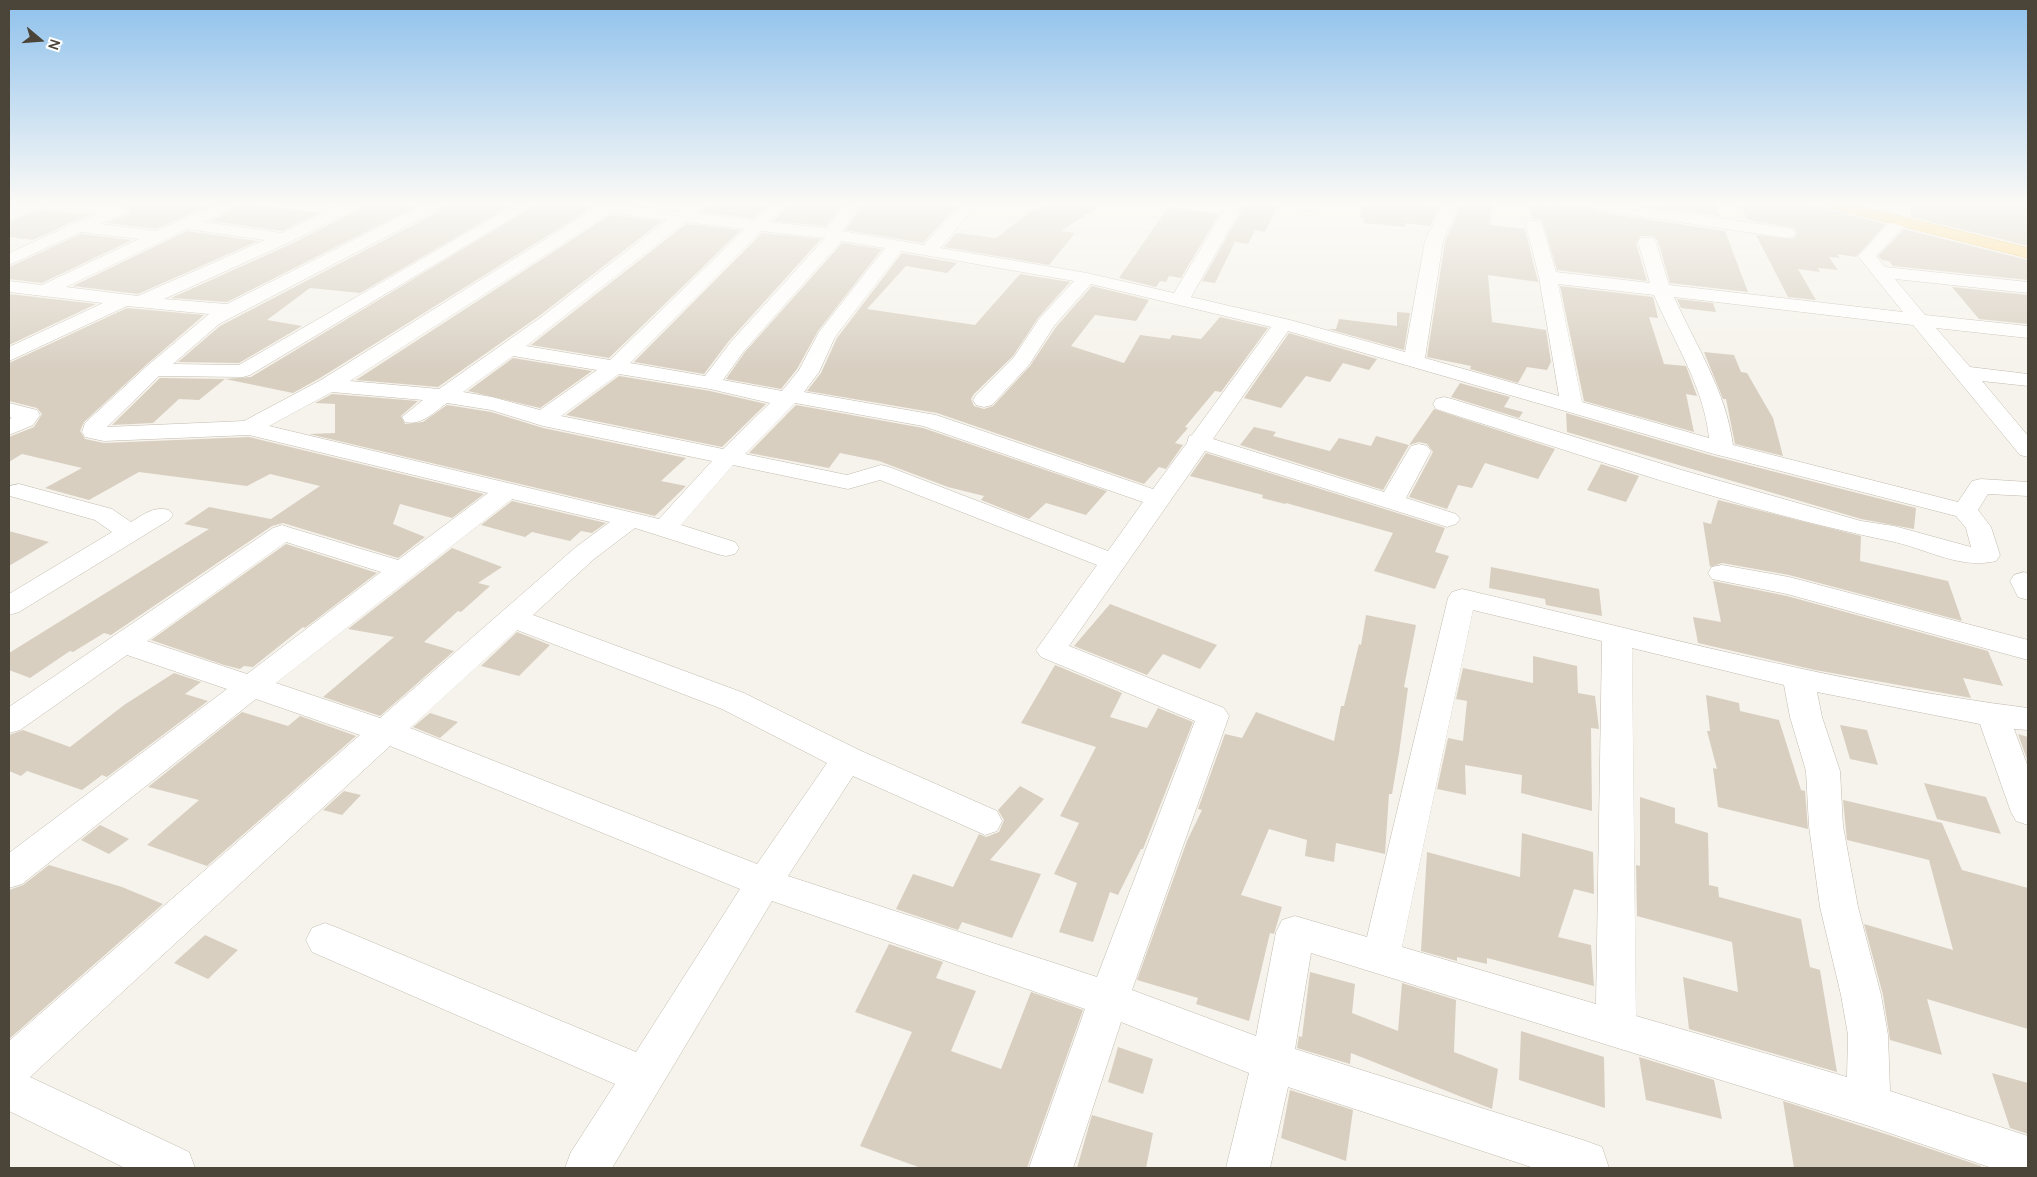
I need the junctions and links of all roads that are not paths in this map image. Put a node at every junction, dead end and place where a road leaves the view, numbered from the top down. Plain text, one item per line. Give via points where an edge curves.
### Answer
1 (111, 260) edge
2 (231, 260) edge
3 (328, 260) edge
4 (433, 260) edge
5 (520, 260) edge
6 (625, 260) edge
7 (724, 260) edge
8 (812, 260) edge
9 (886, 260) edge
10 (985, 260) edge
11 (1203, 260) edge
12 (1431, 260) edge
13 (1543, 260) edge
14 (1652, 260) edge
15 (1870, 260) edge
16 (1881, 272) junction
17 (1548, 277) junction
18 (1087, 278) junction
19 (9, 286) edge
20 (2028, 287) edge
21 (1661, 290) junction
22 (38, 291) junction
23 (1180, 299) junction
24 (133, 301) junction
25 (9, 303) edge
26 (230, 310) junction
27 (1919, 320) junction
28 (1283, 324) junction
29 (2028, 332) edge
30 (509, 349) junction
31 (9, 355) edge
32 (1414, 361) junction
33 (616, 366) junction
34 (154, 370) junction
35 (1965, 373) junction
36 (2028, 380) edge
37 (710, 383) junction
38 (329, 385) junction
39 (442, 397) junction
40 (788, 398) junction
41 (984, 400) dead end
42 (1444, 404) dead end
43 (1572, 405) junction
44 (9, 410) edge
45 (412, 417) dead end
46 (543, 418) junction
47 (9, 428) edge
48 (248, 428) junction
49 (1197, 441) junction
50 (1722, 449) junction
51 (2028, 450) edge
52 (1419, 451) dead end
53 (727, 458) junction
54 (508, 490) junction
55 (2028, 490) edge
56 (19, 491) dead end
57 (1157, 499) junction
58 (1391, 502) junction
59 (1965, 511) junction
60 (160, 515) dead end
61 (1447, 519) dead end
62 (630, 520) junction
63 (665, 528) junction
64 (130, 533) junction
65 (726, 548) dead end
66 (1113, 562) junction
67 (402, 570) junction
68 (1722, 573) dead end
69 (2028, 582) edge
70 (2028, 592) edge
71 (9, 606) edge
72 (513, 618) junction
73 (1617, 635) junction
74 (123, 643) junction
75 (2028, 650) edge
76 (1797, 678) junction
77 (251, 686) junction
78 (1993, 715) junction
79 (2028, 719) edge
80 (9, 722) edge
81 (387, 732) junction
82 (847, 759) junction
83 (2028, 812) edge
84 (985, 822) dead end
85 (9, 873) edge
86 (764, 883) junction
87 (325, 940) dead end
88 (1381, 956) junction
89 (1108, 999) junction
90 (1616, 1030) junction
91 (1272, 1062) junction
92 (9, 1068) edge
93 (644, 1076) junction
94 (9, 1089) edge
95 (1869, 1105) junction
96 (2028, 1158) edge
97 (173, 1168) edge
98 (587, 1168) edge
99 (1051, 1168) edge
100 (1248, 1168) edge
101 (1587, 1168) edge

1 - 22 street
2 - 24 street
3 - 26 street
4 - 34 street via 244,371
5 - 38 street
6 - 30 street
7 - 33 street
8 - 37 street
9 - 40 street via 826,336 813,364
10 - 18 street
11 - 23 street
12 - 32 street
13 - 17 street
14 - 21 street
15 - 16 street
16 - 20 street
16 - 27 street
17 - 21 street
17 - 43 street
18 - 23 street
18 - 41 street via 1046,323 1022,361
19 - 22 street
21 - 27 street
21 - 50 street via 1695,358 1721,430
22 - 24 street
22 - 25 street
23 - 28 street
24 - 26 street
24 - 31 street
26 - 34 street via 212,320
27 - 29 street
27 - 35 street
28 - 32 street
28 - 49 street
30 - 33 street
30 - 39 street
32 - 43 street
33 - 37 street
33 - 46 street
34 - 48 street via 93,428 93,432
35 - 36 street
35 - 51 street
37 - 40 street
38 - 39 street
38 - 48 street
39 - 45 street
39 - 46 street via 524,411
40 - 53 street
40 - 57 street via 928,420
42 - 59 street via 1858,528 1894,534 1968,555 1987,555 1978,527
43 - 50 street
44 - 47 street via 29,415 26,420
46 - 53 street
48 - 54 street
49 - 57 street
49 - 58 street
50 - 59 street
52 - 58 street
53 - 63 street
53 - 66 street via 848,482 880,472
54 - 62 street
54 - 67 street
55 - 59 street via 1982,486
56 - 64 street via 103,514
57 - 66 street
58 - 61 street
60 - 64 street
62 - 63 street
62 - 72 street via 585,553
63 - 65 street
64 - 71 street
66 - 89 street via 1051,650 1213,716
67 - 74 street via 282,532
67 - 77 street
68 - 75 street via 1789,586
69 - 70 street via 2024,582
72 - 81 street
72 - 82 street via 733,700
73 - 76 street
73 - 88 street via 1462,598
73 - 90 street
74 - 77 street
74 - 80 street
76 - 78 street
76 - 95 street via 1823,771 1826,826 1839,907 1868,1034
77 - 81 street
77 - 85 street
78 - 79 street
78 - 83 street
81 - 86 street
81 - 92 street
82 - 84 street
82 - 86 street
86 - 89 street
86 - 93 street
87 - 93 street
88 - 90 street
88 - 91 street via 1295,932
89 - 91 street
89 - 99 street
90 - 95 street
91 - 100 street
91 - 101 street via 1586,1163
93 - 98 street
94 - 97 street
95 - 96 street

